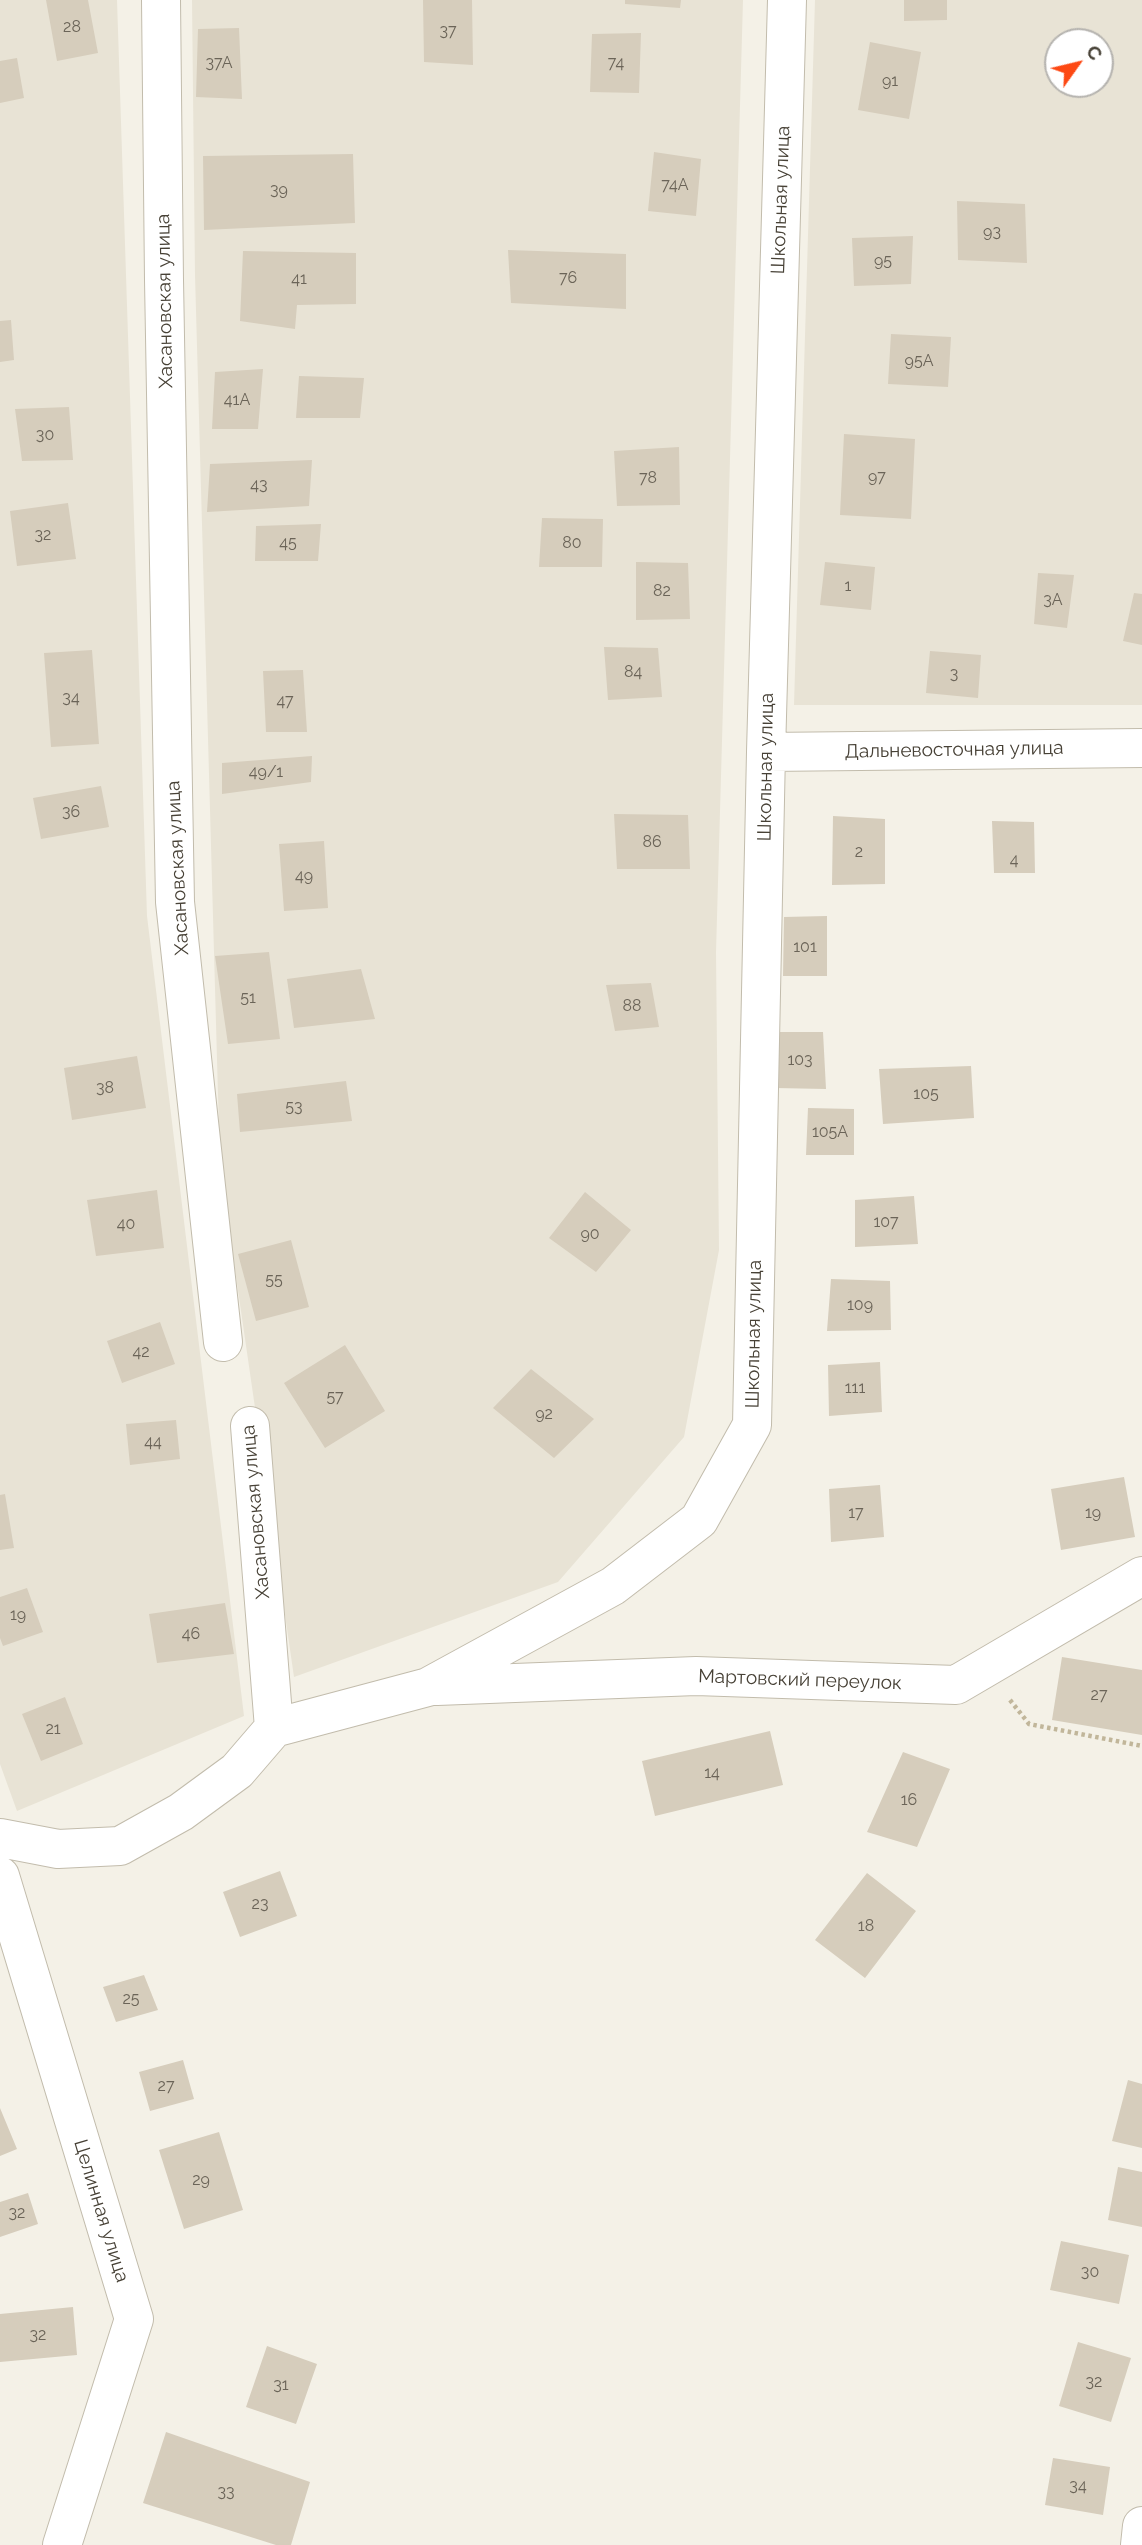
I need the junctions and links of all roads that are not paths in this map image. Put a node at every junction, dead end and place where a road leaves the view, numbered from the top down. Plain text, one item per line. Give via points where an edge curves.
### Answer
1 (161, 0) edge
2 (787, 0) edge
3 (1142, 748) edge
4 (766, 752) junction
5 (223, 1342) dead end
6 (250, 1426) dead end
7 (699, 1520) joint
8 (1142, 1576) edge
9 (428, 1687) junction
10 (274, 1728) junction
11 (0, 1838) edge
12 (0, 1876) edge
13 (1142, 2526) edge
14 (62, 2545) edge
15 (1140, 2545) edge

1 - 5 street, Хасановская улица via 176,902
2 - 4 street, Школьная улица
3 - 4 street, Дальневосточная улица
4 - 7 street, Школьная улица via 752,1425
6 - 10 street, Хасановская улица
7 - 9 street, Мартовский переулок via 613,1586
8 - 9 street, Мартовский переулок via 956,1685 696,1676
9 - 10 street, Мартовский переулок
10 - 11 street via 237,1771 181,1812 120,1846 58,1849
12 - 14 street, Целинная улица via 134,2319
13 - 15 street

